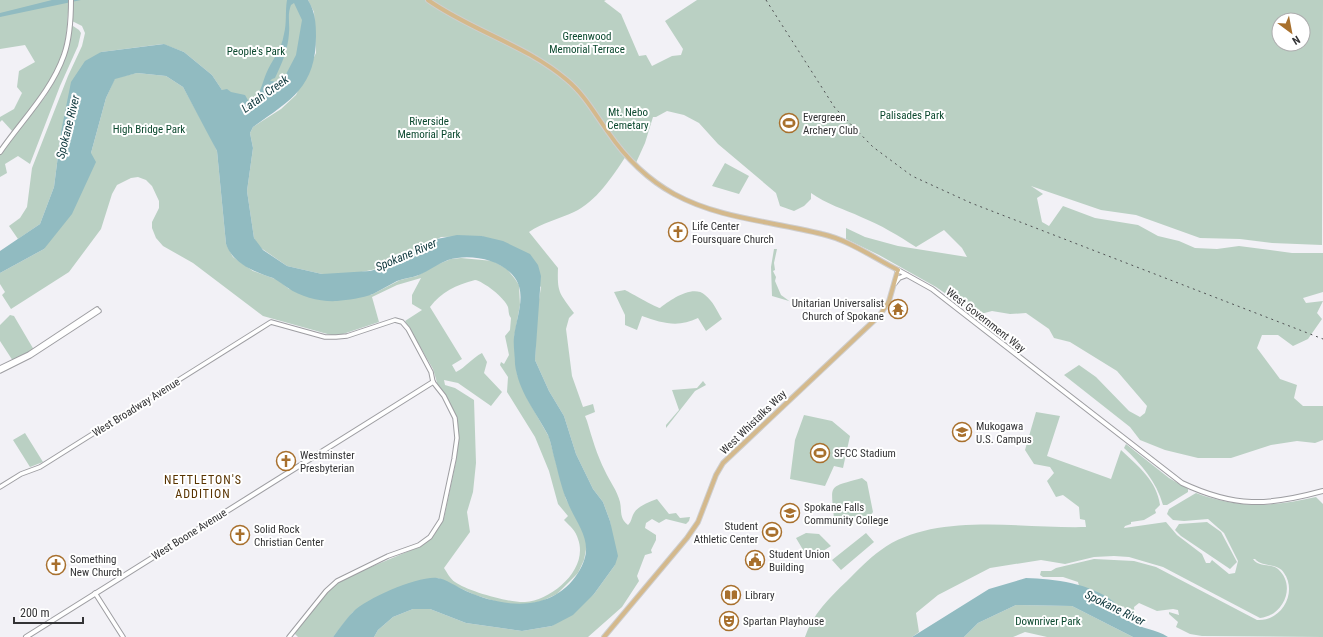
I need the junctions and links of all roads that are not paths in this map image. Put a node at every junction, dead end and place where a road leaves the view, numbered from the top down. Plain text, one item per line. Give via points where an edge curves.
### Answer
1 (71, 0) edge
2 (428, 0) edge
3 (0, 152) edge
4 (886, 264) junction
5 (898, 271) junction
6 (907, 275) junction
7 (894, 283) junction
8 (0, 368) edge
9 (0, 371) edge
10 (433, 382) junction
11 (0, 487) edge
12 (1323, 491) edge
13 (95, 593) junction
14 (26, 637) edge
15 (123, 637) edge
16 (289, 637) edge
17 (604, 637) edge

1 - 3 main road via 65,53 59,67 45,92
2 - 4 main road, West Government Way via 553,69 581,94 626,156 656,182 690,202 725,215 823,234
4 - 5 main road, West Government Way
4 - 7 main road via 894,272
5 - 6 main road, West Government Way
5 - 7 main road, West Whistalks Way
6 - 7 main road
6 - 12 main road, West Government Way via 932,289 1182,483 1222,499 1244,503 1284,501
7 - 17 main road, West Whistalks Way via 889,301 880,315 723,462 698,522
8 - 9 street via 29,354 98,310 30,356
10 - 11 street, West Broadway Avenue via 431,372 402,322 395,320 347,336 331,337 271,322 40,467 21,474
10 - 13 main road, West Boone Avenue
10 - 16 street via 452,411 456,425 454,459 443,514 435,531 419,545 341,578 326,591
13 - 14 main road, West Boone Avenue
13 - 15 street

